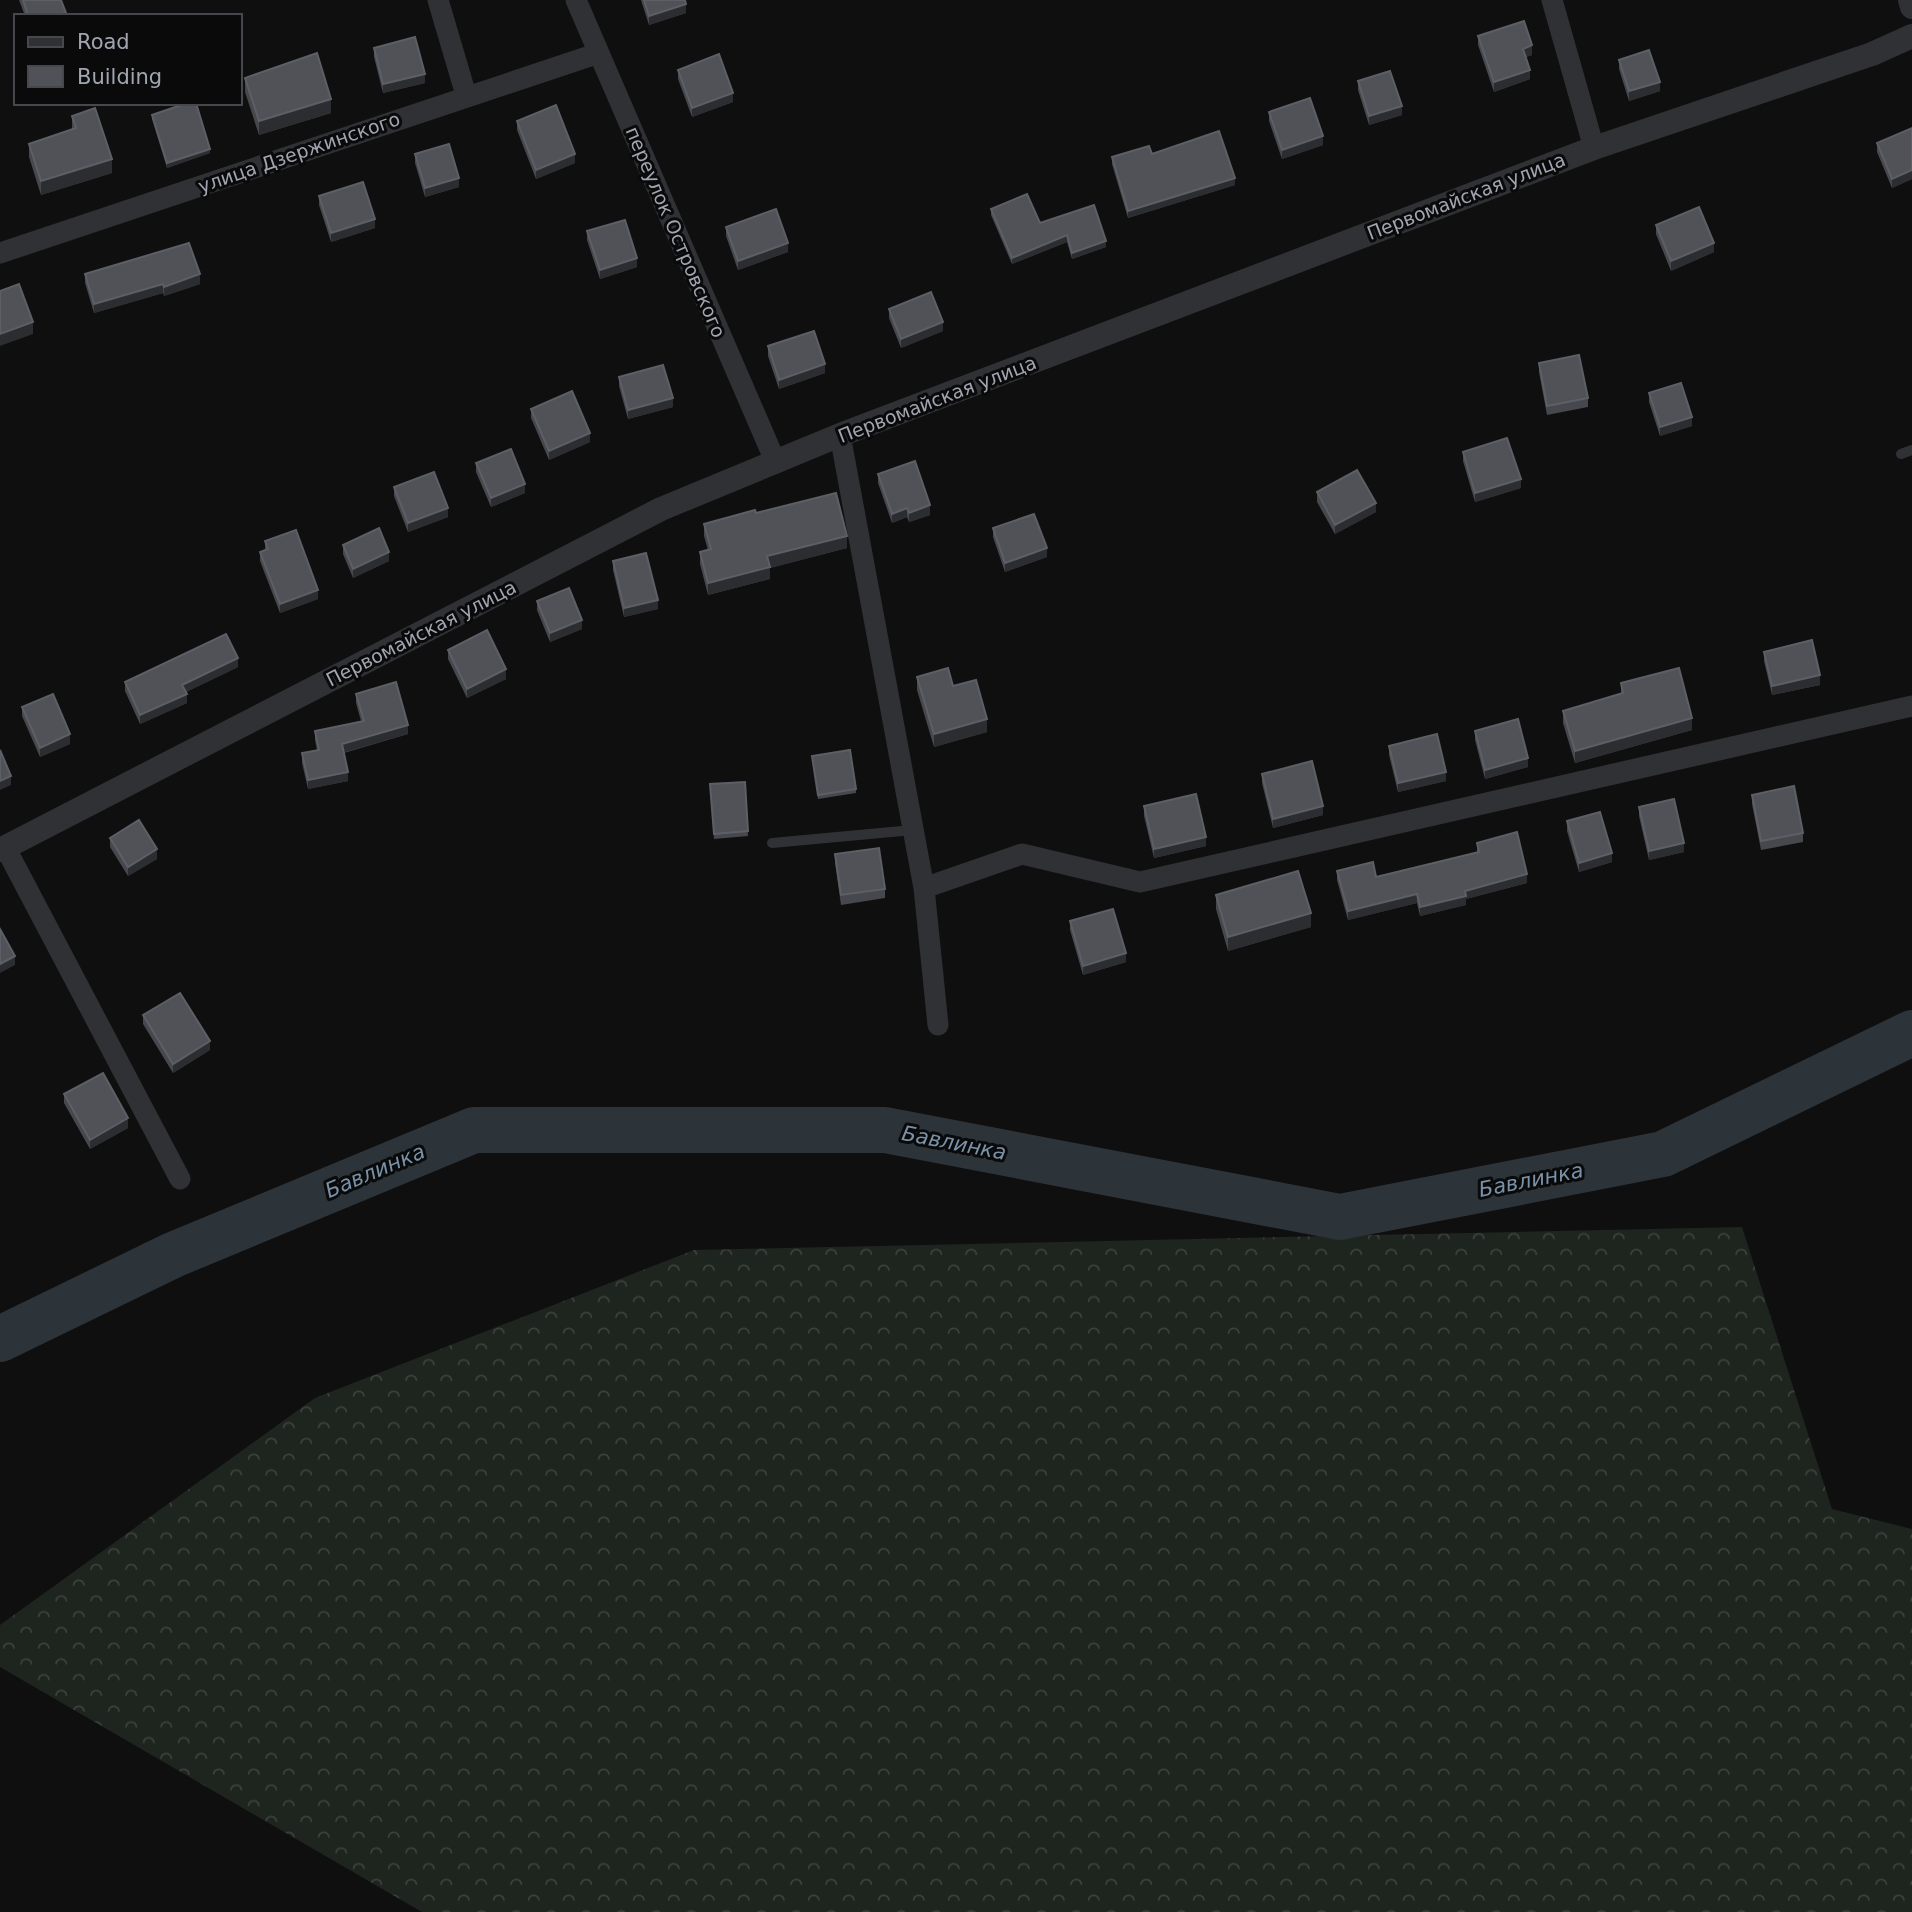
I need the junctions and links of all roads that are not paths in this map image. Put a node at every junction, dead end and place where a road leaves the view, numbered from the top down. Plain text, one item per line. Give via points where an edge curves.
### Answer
1 (438, 0) edge
2 (576, 0) edge
3 (1552, 0) edge
4 (1910, 0) edge
5 (1912, 8) edge
6 (1912, 36) edge
7 (599, 53) junction
8 (466, 95) junction
9 (1594, 148) junction
10 (0, 253) edge
11 (840, 436) junction
12 (776, 463) junction
13 (1912, 706) edge
14 (913, 830) junction
15 (772, 843) dead end
16 (3, 849) edge
17 (924, 888) junction
18 (938, 1025) dead end
19 (180, 1179) dead end

1 - 8 street
2 - 7 street, переулок Островского
3 - 9 street
4 - 5 street
6 - 9 street, Первомайская улица via 1872,54
7 - 8 street, улица Дзержинского
7 - 12 street, переулок Островского
8 - 10 street, улица Дзержинского
9 - 11 street, Первомайская улица
11 - 12 street, Первомайская улица
11 - 14 street
12 - 16 street, Первомайская улица via 661,509
13 - 17 street via 1140,882 1022,854
14 - 15 lane
14 - 17 street
16 - 19 street
17 - 18 street

